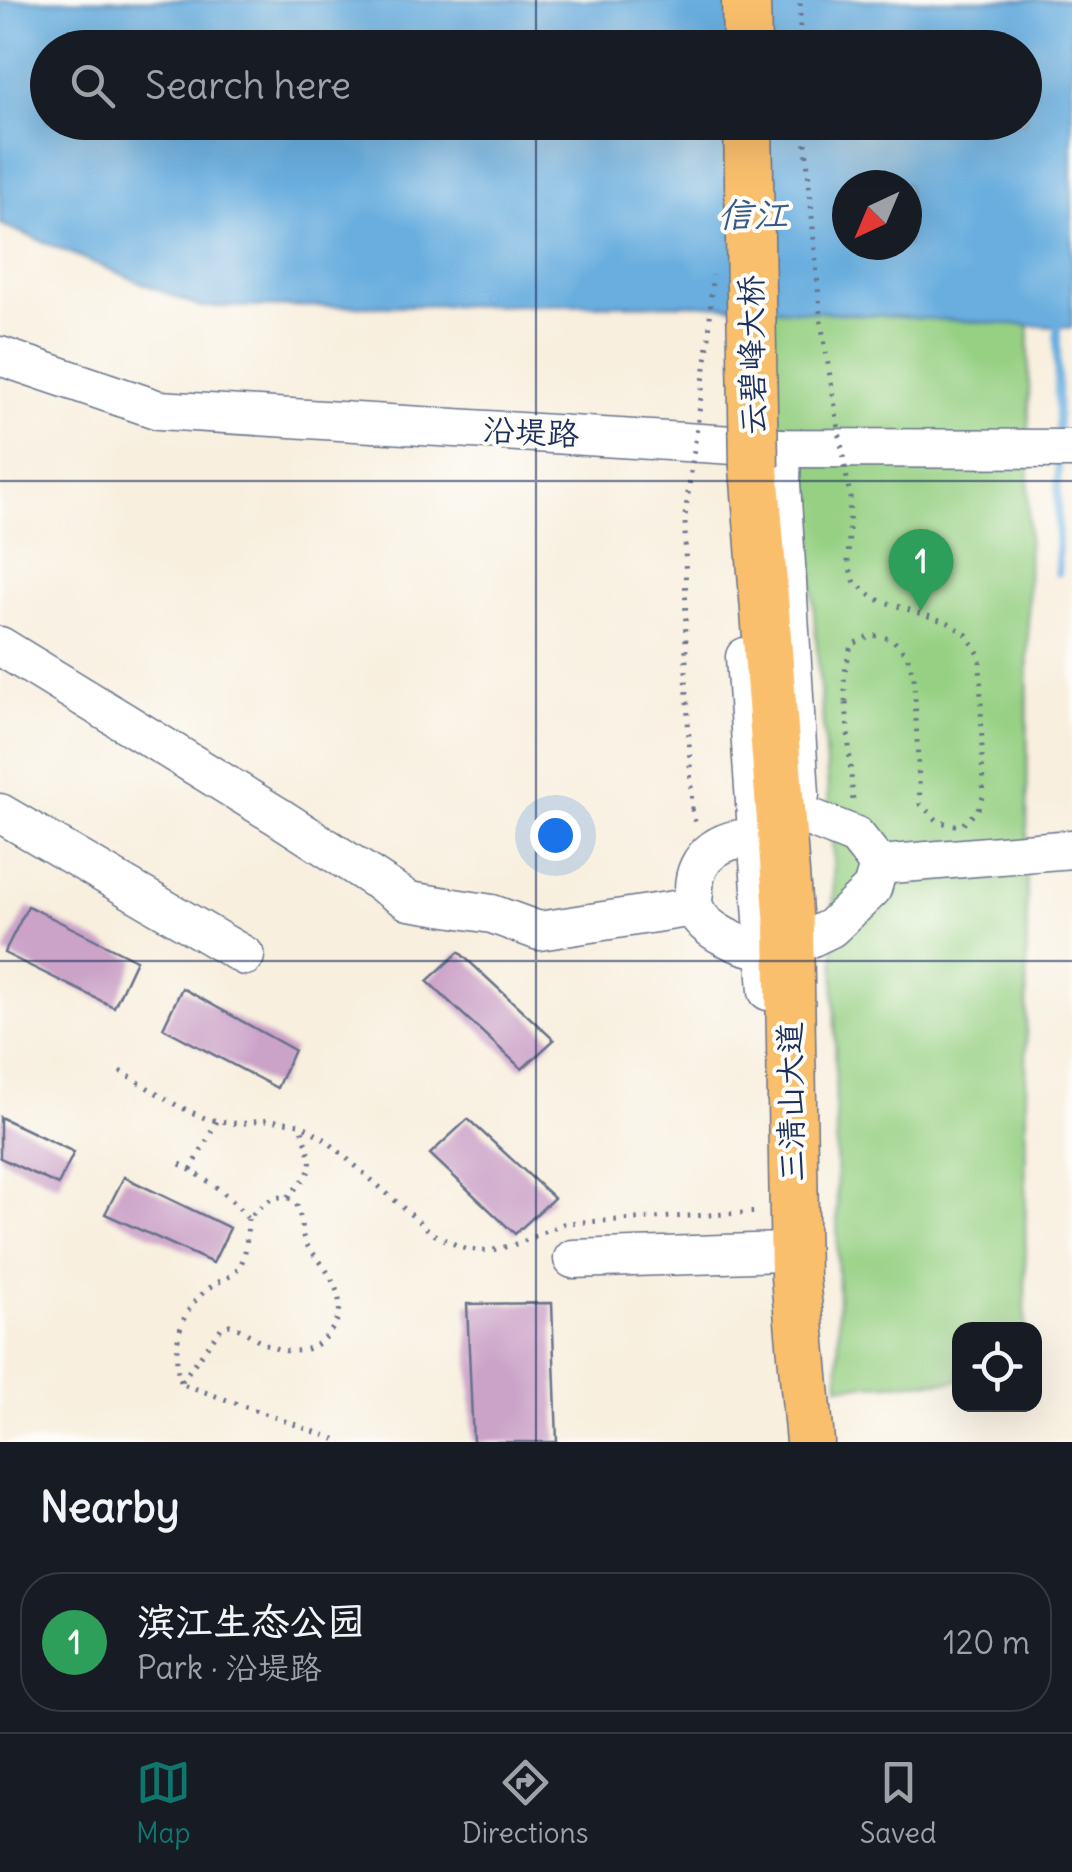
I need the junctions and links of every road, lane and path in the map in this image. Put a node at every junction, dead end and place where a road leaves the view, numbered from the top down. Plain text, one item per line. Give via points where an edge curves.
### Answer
1 (746, 0) edge
2 (800, 0) edge
3 (747, 30) edge
4 (800, 30) edge
5 (748, 140) edge
6 (806, 140) edge
7 (714, 260) dead end
8 (0, 356) edge
9 (1072, 448) edge
10 (757, 453) junction
11 (0, 646) edge
12 (774, 762) joint
13 (692, 809) dead end
14 (0, 814) edge
15 (801, 814) junction
16 (758, 838) junction
17 (1072, 849) edge
18 (868, 851) junction
19 (694, 906) junction
20 (806, 940) junction
21 (766, 950) junction
22 (245, 956) dead end
23 (120, 1071) dead end
24 (217, 1121) junction
25 (300, 1124) junction
26 (180, 1164) dead end
27 (190, 1170) junction
28 (287, 1197) junction
29 (778, 1211) junction
30 (248, 1219) junction
31 (573, 1258) dead end
32 (789, 1264) junction
33 (180, 1383) junction
34 (343, 1442) edge
35 (810, 1442) edge

1 - 3 main road
2 - 4 path
5 - 10 main road, 云碧峰大桥, bridge
6 - 18 path, bridge via 855,583 876,599 949,622 980,656 983,797 961,826 939,822 920,804 907,654 892,639 872,636 851,645 846,703
7 - 13 path, bridge via 684,516
8 - 10 street, 沿堤路 via 159,410
9 - 10 street, 沿堤路
10 - 12 main road, 云碧峰大桥
10 - 15 street via 781,483
10 - 16 street via 737,536
11 - 19 street via 409,902 492,914 539,931
12 - 32 main road, 三清山大道 via 789,926
14 - 22 street
15 - 18 street
15 - 20 street
16 - 19 street via 716,846 693,878
16 - 21 street
17 - 18 street
18 - 20 street via 872,889 830,928
19 - 21 street via 727,938
20 - 32 street via 809,1236
21 - 29 street
23 - 24 path
24 - 25 path
24 - 27 path
25 - 28 path via 312,1165
25 - 29 path via 433,1234 466,1249 489,1251 565,1224
26 - 27 path
27 - 30 path
28 - 30 path via 263,1204
28 - 33 path via 299,1210 306,1246 337,1289 342,1311 331,1332 315,1347 296,1352 230,1324
29 - 32 street
30 - 33 path via 240,1266 209,1287 178,1334
31 - 32 street
32 - 35 main road, 三清山大道
33 - 34 path

